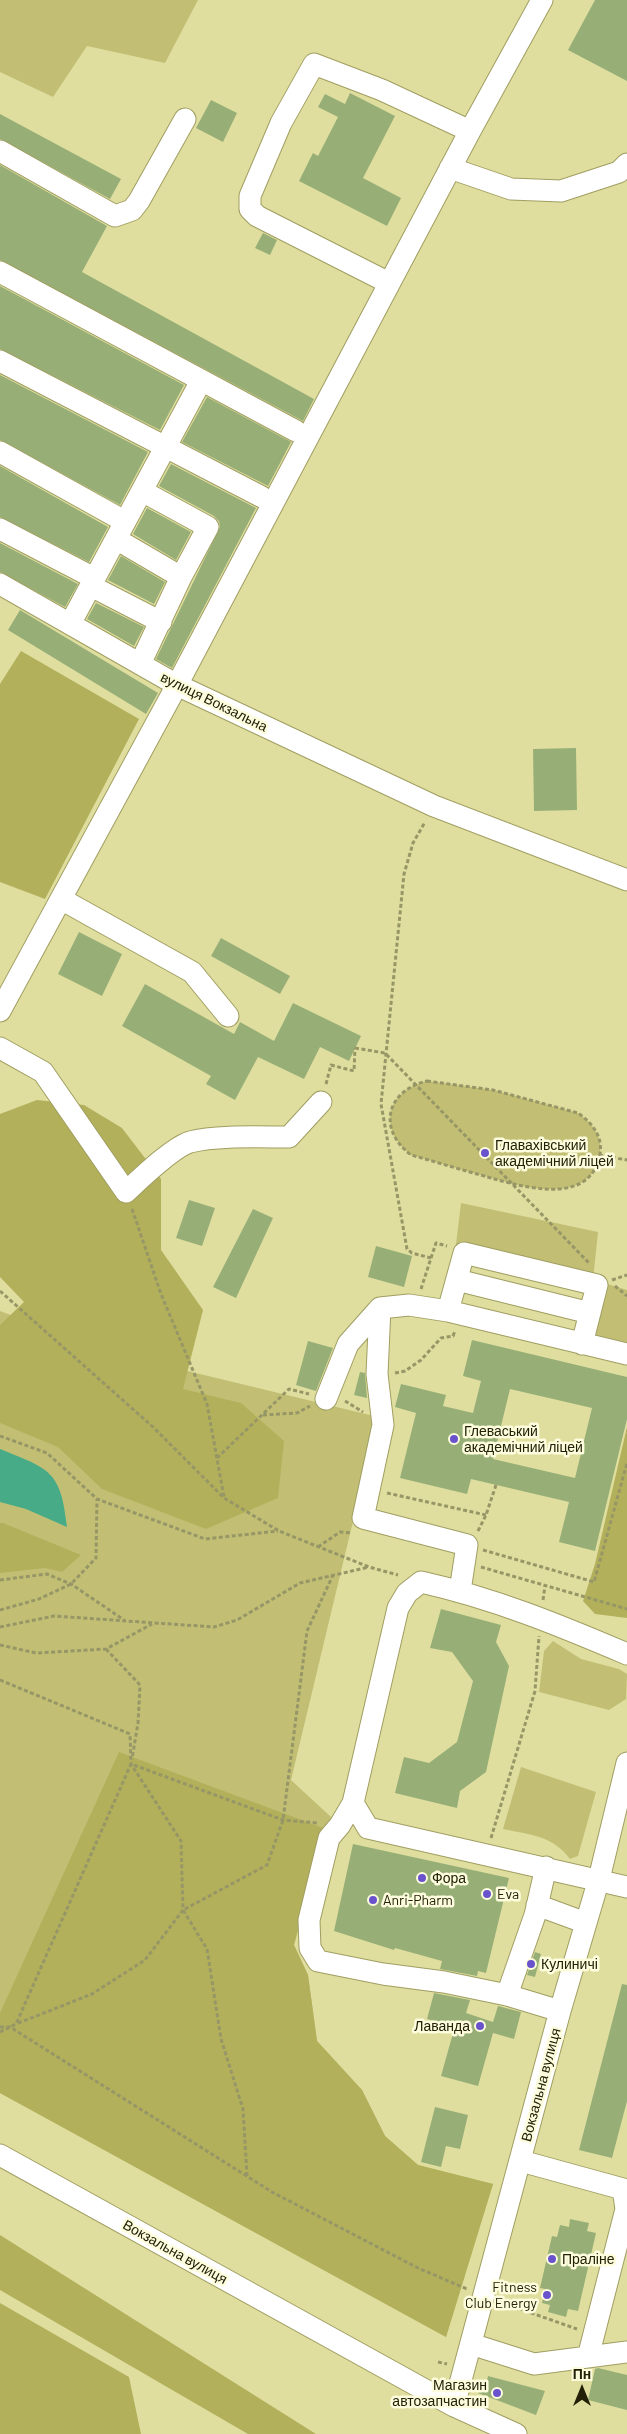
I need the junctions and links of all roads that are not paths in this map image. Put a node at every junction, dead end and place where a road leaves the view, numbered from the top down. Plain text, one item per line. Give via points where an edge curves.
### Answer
1 (542, 0) edge
2 (185, 119) dead end
3 (470, 131) junction
4 (0, 151) edge
5 (627, 164) edge
6 (450, 168) junction
7 (0, 272) edge
8 (390, 283) junction
9 (0, 361) edge
10 (202, 381) junction
11 (296, 431) dead end
12 (165, 448) junction
13 (0, 452) edge
14 (142, 491) junction
15 (262, 497) dead end
16 (0, 529) edge
17 (120, 530) junction
18 (181, 577) junction
19 (92, 582) junction
20 (0, 584) edge
21 (161, 622) junction
22 (70, 624) junction
23 (140, 664) junction
24 (177, 685) junction
25 (627, 880) edge
26 (61, 899) junction
27 (0, 1011) edge
28 (228, 1016) dead end
29 (0, 1048) edge
30 (322, 1102) road end
31 (506, 1263) junction
32 (551, 1274) junction
33 (457, 1280) junction
34 (500, 1290) junction
35 (544, 1301) junction
36 (380, 1308) junction
37 (454, 1313) junction
38 (590, 1313) junction
39 (492, 1322) junction
40 (537, 1333) junction
41 (582, 1344) junction
42 (627, 1354) edge
43 (328, 1395) road end
44 (460, 1591) junction
45 (627, 1654) edge
46 (627, 1763) edge
47 (353, 1803) junction
48 (546, 1867) junction
49 (598, 1879) junction
50 (627, 1887) edge
51 (538, 1905) junction
52 (586, 1923) junction
53 (507, 1996) junction
54 (560, 2011) junction
55 (0, 2155) edge
56 (521, 2161) junction
57 (625, 2182) edge
58 (471, 2344) junction
59 (627, 2352) edge
60 (588, 2357) junction
61 (454, 2406) junction
62 (516, 2434) edge

1 - 3 street
2 - 4 street via 139,201 132,210 115,216
3 - 6 street
3 - 8 street via 382,90 314,64 281,123 250,196 250,209 257,216
5 - 6 street via 619,172 561,191 511,189
6 - 8 street
7 - 10 street
8 - 24 street
9 - 12 street
10 - 11 street
10 - 12 street
12 - 14 street
12 - 15 street
13 - 17 street
14 - 17 street
14 - 18 street via 208,527
16 - 19 street
17 - 18 street
17 - 19 street
18 - 21 street
19 - 21 street
19 - 22 street
20 - 22 street, вулиця Вокзальна
21 - 23 street
22 - 23 street, вулиця Вокзальна
23 - 24 street, вулиця Вокзальна
24 - 25 street, вулиця Вокзальна via 434,806
24 - 26 street
26 - 27 street
26 - 28 street via 192,972
29 - 30 street via 43,1072 126,1192 188,1142 289,1137
31 - 32 street
31 - 33 street via 464,1253
31 - 34 street
32 - 35 street
32 - 38 street via 598,1285
33 - 34 street
33 - 37 street
34 - 35 street
34 - 39 street
35 - 38 street
35 - 40 street
36 - 37 street via 415,1305
36 - 43 street via 348,1344
36 - 44 street via 377,1374 383,1426 363,1518 467,1545
37 - 39 street
38 - 41 street
39 - 40 street
40 - 41 street
41 - 42 street
44 - 45 street via 540,1617
44 - 47 street via 421,1582 407,1593 398,1608
46 - 49 street, Вокзальна вулиця
47 - 48 street via 368,1828
47 - 53 street via 329,1838 309,1920 310,1948 318,1961
48 - 49 street
48 - 51 street
49 - 50 street
49 - 52 street, Вокзальна вулиця
51 - 52 street
51 - 53 street
52 - 54 street, Вокзальна вулиця
53 - 54 street
54 - 56 street, Вокзальна вулиця
55 - 61 street, Вокзальна вулиця
56 - 57 street
56 - 58 street, Вокзальна вулиця
57 - 60 street via 626,2209
58 - 60 street via 534,2364
58 - 61 street, Вокзальна вулиця
59 - 60 street
61 - 62 street, Вокзальна вулиця

